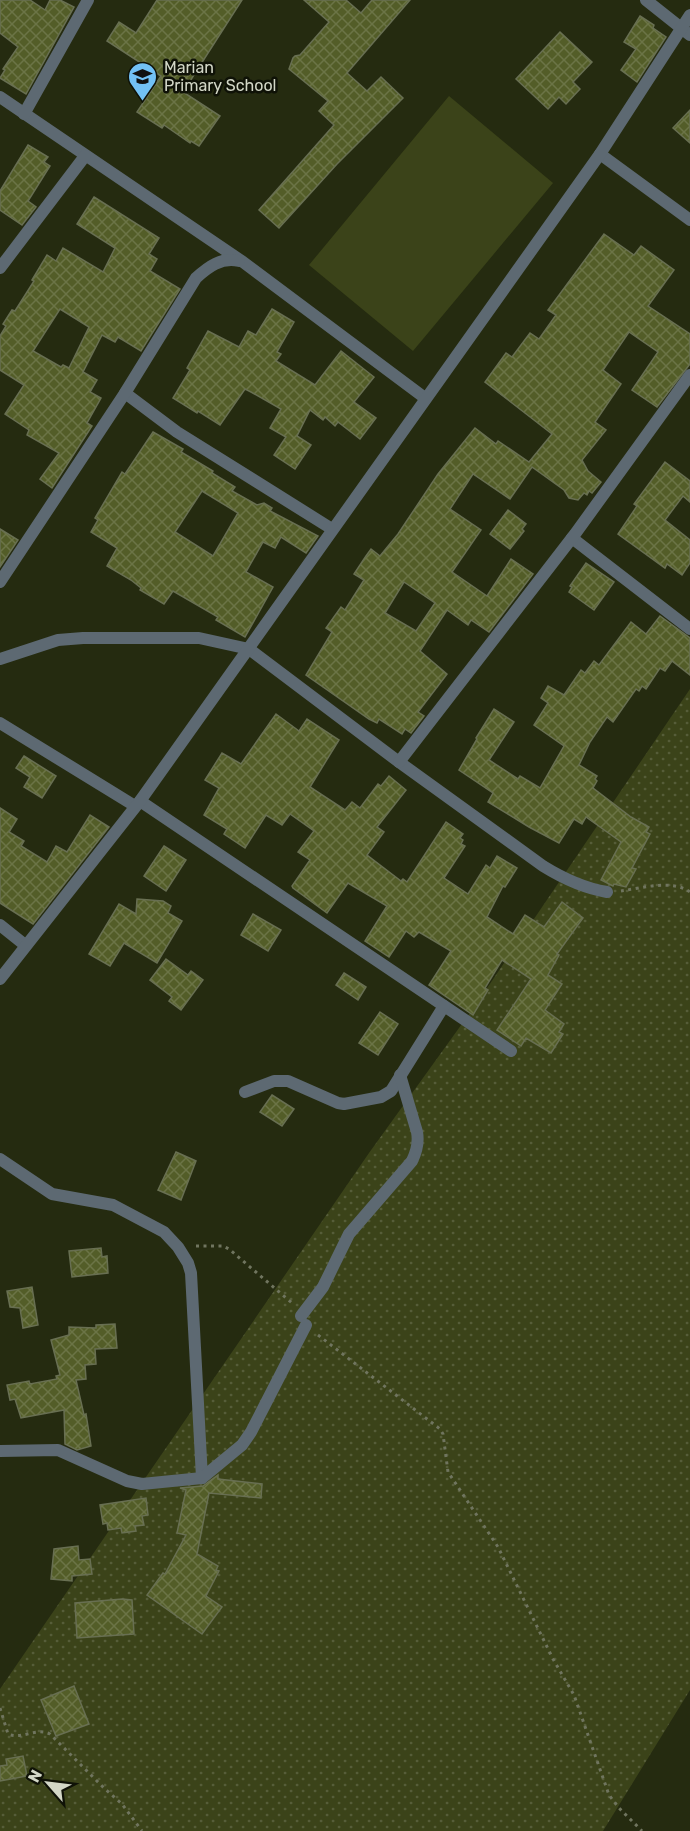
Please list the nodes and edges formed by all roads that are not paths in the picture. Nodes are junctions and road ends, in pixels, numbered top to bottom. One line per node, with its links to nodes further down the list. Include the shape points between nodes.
1 (88, 0): 6 (street)
2 (645, 0): 4 (street)
3 (690, 15): 4 (street)
4 (685, 31): 7 (street)
5 (0, 97): 6 (street)
6 (24, 114): 8 (street)
7 (600, 154): 9 (street); 14 (street)
8 (85, 156): 10 (street); 11 (street)
9 (690, 220)
10 (243, 262): 13 (street, via 224,260 196,278); 14 (street)
11 (0, 268)
12 (688, 382): 16 (street)
13 (125, 393): 15 (street, via 177,432); 17 (street)
14 (425, 398): 15 (street)
15 (332, 529): 19 (street)
16 (572, 538): 18 (street); 22 (street)
17 (0, 582)
18 (690, 629)
19 (249, 649): 20 (street, via 199,638 83,638 58,640); 22 (street); 23 (street)
20 (0, 659)
21 (0, 723): 23 (street)
22 (399, 762): 24 (street, via 543,866 567,880)
23 (138, 804): 26 (street); 28 (street)
24 (607, 892)
25 (0, 925): 26 (street)
26 (25, 945): 27 (street)
27 (0, 979)
28 (444, 1006): 29 (street); 30 (street)
29 (511, 1051)
30 (400, 1075): 31 (street, via 386,1095 344,1104 285,1080); 34 (street, via 417,1132 416,1153 349,1234 251,1432 242,1445)
31 (245, 1092)
32 (0, 1159): 34 (street, via 52,1194 113,1205 164,1232 178,1246 191,1274)
33 (0, 1452): 34 (street, via 58,1450 134,1483)
34 (202, 1478)

